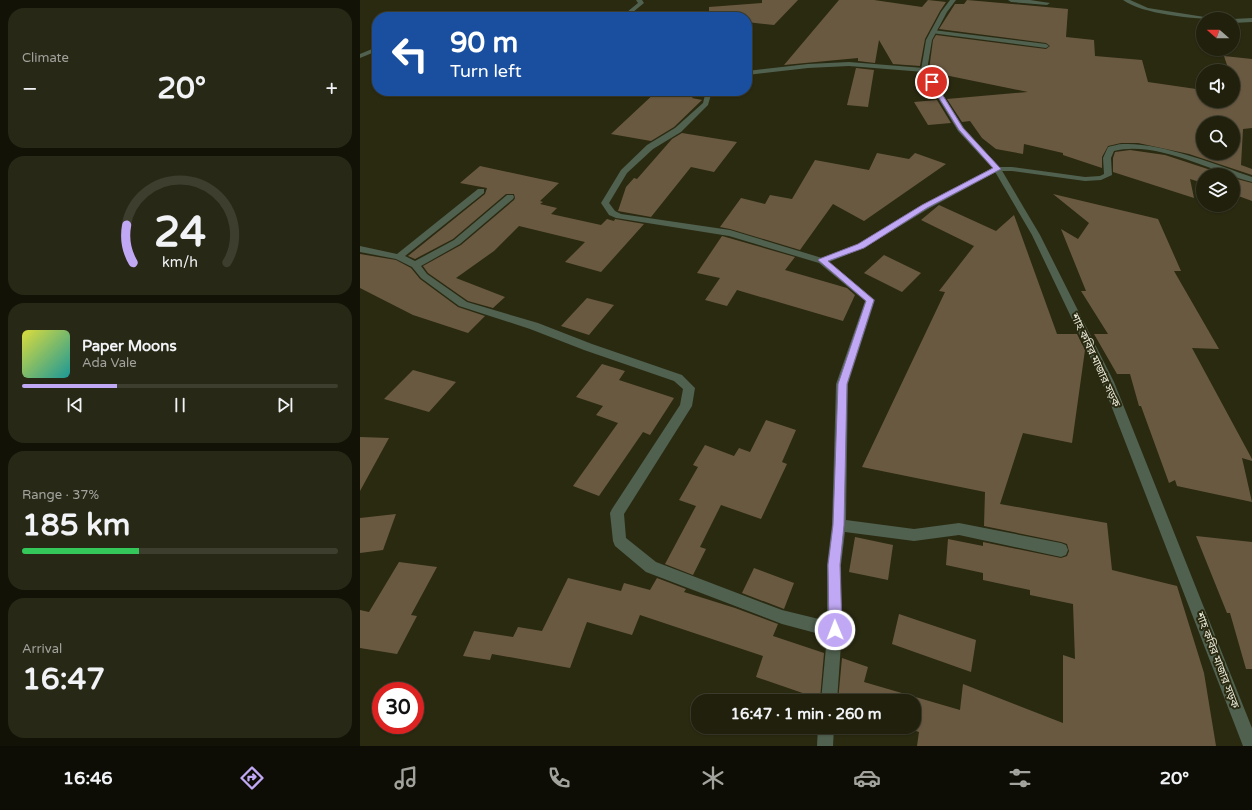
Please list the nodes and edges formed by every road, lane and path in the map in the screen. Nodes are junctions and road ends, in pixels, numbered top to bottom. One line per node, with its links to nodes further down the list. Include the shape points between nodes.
1 (639, 0): 6 (street, via 641,3)
2 (953, 0): 10 (street)
3 (1011, 0): 5 (street)
4 (1126, 0): 7 (street, via 1147,9)
5 (1047, 3)
6 (630, 12)
7 (1196, 17)
8 (1252, 20): 9 (street)
9 (1240, 21)
10 (933, 32): 11 (street); 14 (street, via 929,40)
11 (1046, 46)
12 (372, 51): 13 (street)
13 (360, 56)
14 (924, 70): 15 (street, via 849,64); 17 (street, শাহ কবির মাজার সড়ক, via 961,129)
15 (752, 72)
16 (708, 96): 23 (street, via 706,104 678,130 650,147 624,172 605,203 612,213 619,216 730,233)
17 (997, 169): 18 (street, via 1085,179 1101,178 1108,175 1107,158 1110,149 1117,146 1156,149); 23 (street, via 925,207 861,246); 31 (street, শাহ কবির মাজার সড়ক, via 1036,235 1108,382)
18 (1252, 180)
19 (481, 190): 22 (street)
20 (510, 198): 24 (street, via 457,242)
21 (360, 249): 22 (street)
22 (399, 258): 24 (street)
23 (822, 260): 25 (street, via 870,300 842,384)
24 (415, 265): 27 (street, via 424,276 463,304 534,326 678,378 689,388 686,406 617,513 620,541 651,567 782,617)
25 (839, 525): 26 (street, via 914,535 959,529); 27 (street, via 834,565)
26 (1061, 550)
27 (835, 630): 28 (street)
28 (830, 694)
29 (826, 734): 30 (street)
30 (825, 746)
31 (1251, 746)

